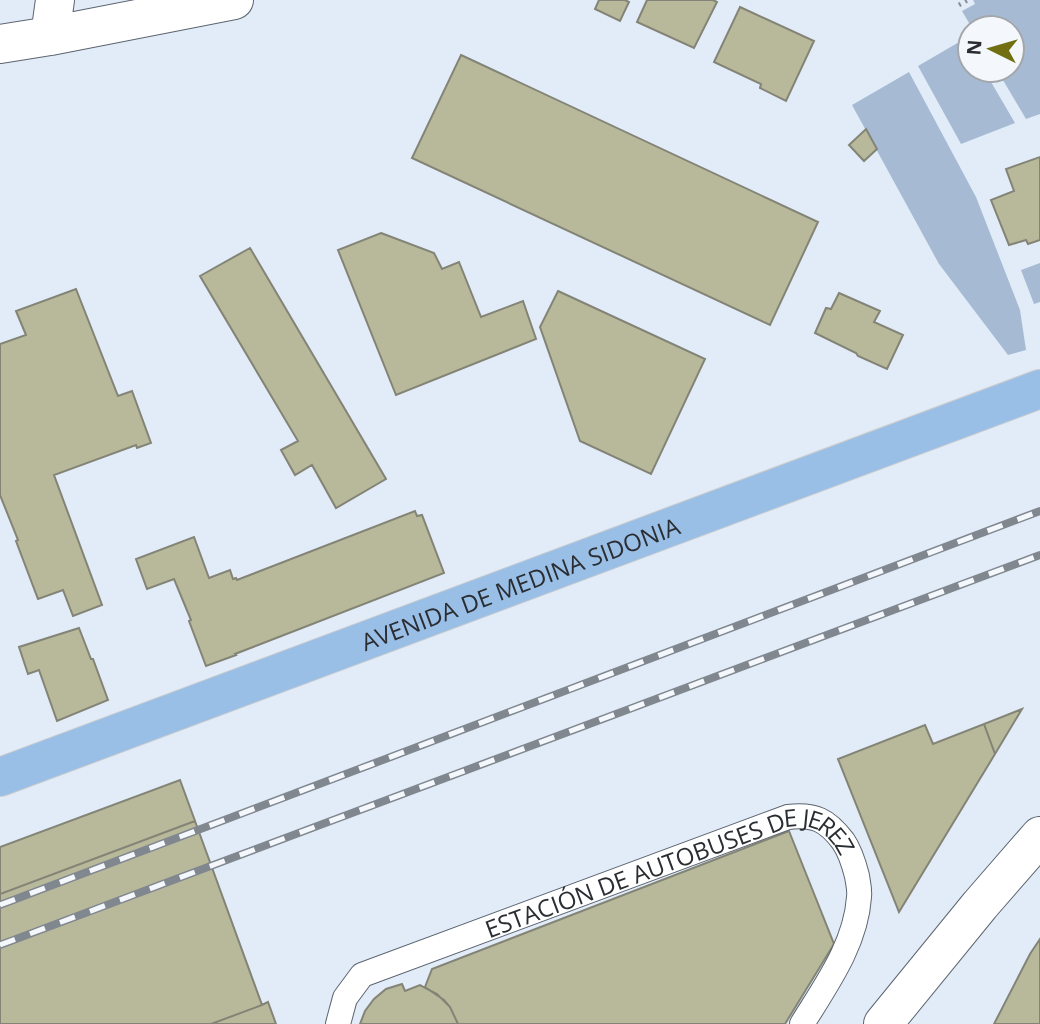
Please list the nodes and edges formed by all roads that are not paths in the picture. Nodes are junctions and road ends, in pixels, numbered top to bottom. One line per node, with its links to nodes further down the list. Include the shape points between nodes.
1 (214, 2): 2 (street)
2 (52, 18): 3 (street)
3 (0, 44)
4 (1040, 389): 5 (main road, AVENIDA DE MEDINA SIDONIA)
5 (0, 777)
6 (1040, 836): 9 (street)
7 (338, 1024): 8 (lane, ESTACIÓN DE AUTOBUSES DE JEREZ, via 345,998 362,975 788,817 802,816 816,817 833,828 848,847 860,895 844,954)
8 (802, 1024)
9 (883, 1024)

